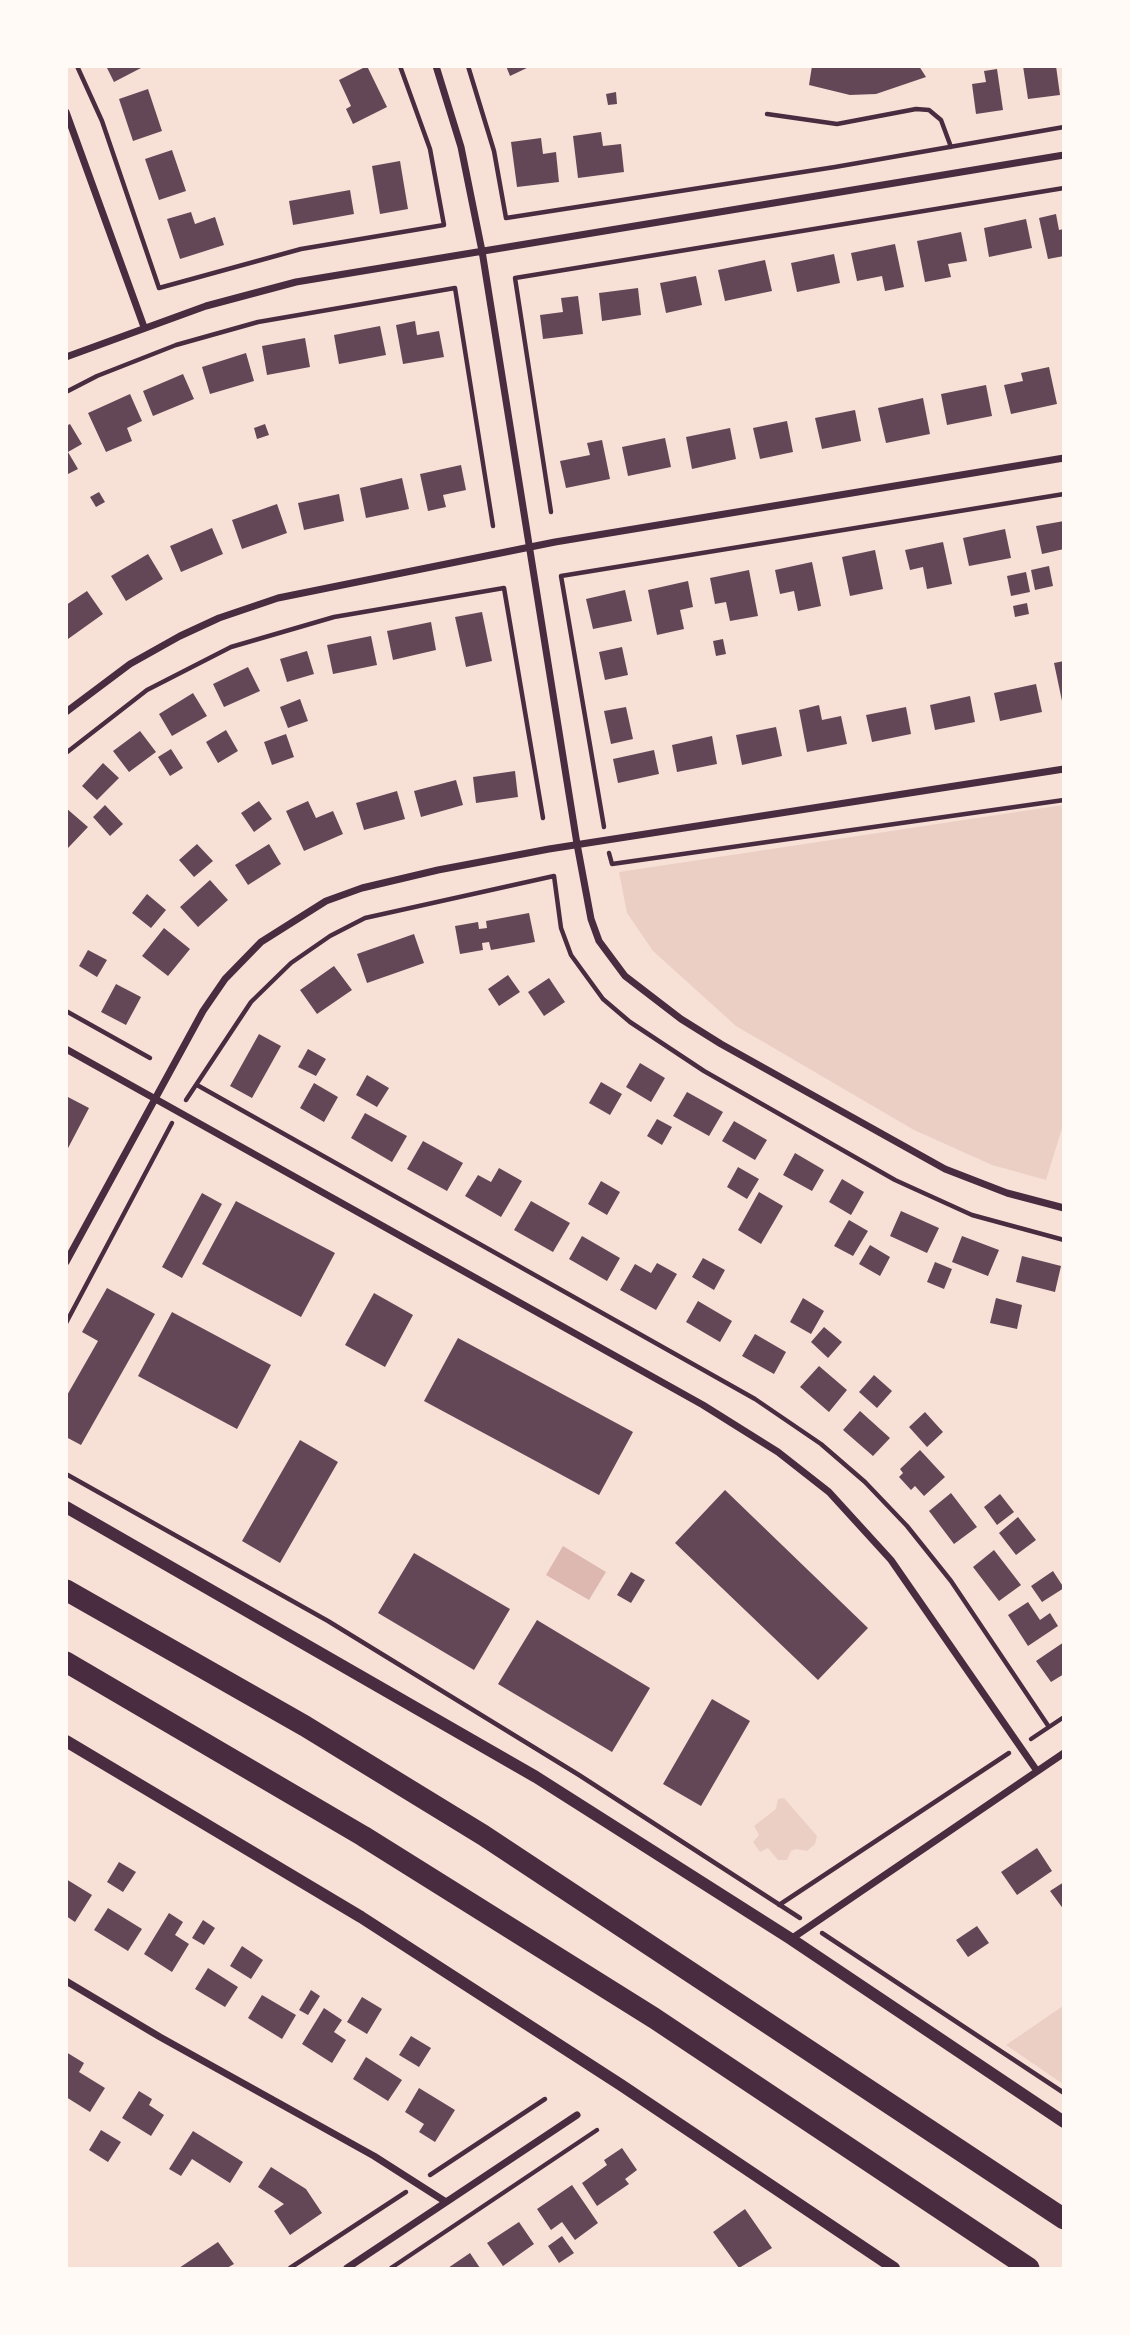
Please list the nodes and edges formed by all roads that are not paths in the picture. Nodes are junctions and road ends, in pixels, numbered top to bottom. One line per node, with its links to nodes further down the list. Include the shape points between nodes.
1 (436, 66): 4 (street, via 461,147)
2 (66, 113): 5 (street)
3 (1063, 155): 4 (street)
4 (482, 251): 5 (street, via 296,282); 8 (street)
5 (144, 327): 6 (street)
6 (66, 357)
7 (1063, 458): 8 (street)
8 (528, 548): 9 (street, via 327,586 219,618 130,664); 11 (street)
9 (66, 712)
10 (1063, 769): 11 (street)
11 (577, 844): 13 (street, via 362,888 293,919 261,942 225,979); 14 (street, via 599,941 625,976 649,996 721,1044 911,1152 983,1185)
12 (66, 1049): 13 (street)
13 (156, 1097): 15 (street); 21 (street, via 703,1405 808,1475 851,1514 891,1560)
14 (1063, 1208)
15 (66, 1262)
16 (66, 1507): 22 (street, via 494,1751)
17 (66, 1590): 27 (highway, via 472,1829)
18 (66, 1661): 30 (highway, via 363,1836 643,2011)
19 (66, 1741): 29 (street, via 361,1917)
20 (1063, 1753): 21 (street)
21 (1037, 1771): 22 (street)
22 (791, 1939): 25 (street)
23 (66, 1981): 26 (street, via 374,2156)
24 (577, 2115): 26 (street)
25 (1063, 2122)
26 (446, 2202): 28 (street)
27 (1063, 2219)
28 (347, 2269)
29 (894, 2269)
30 (1029, 2269)

